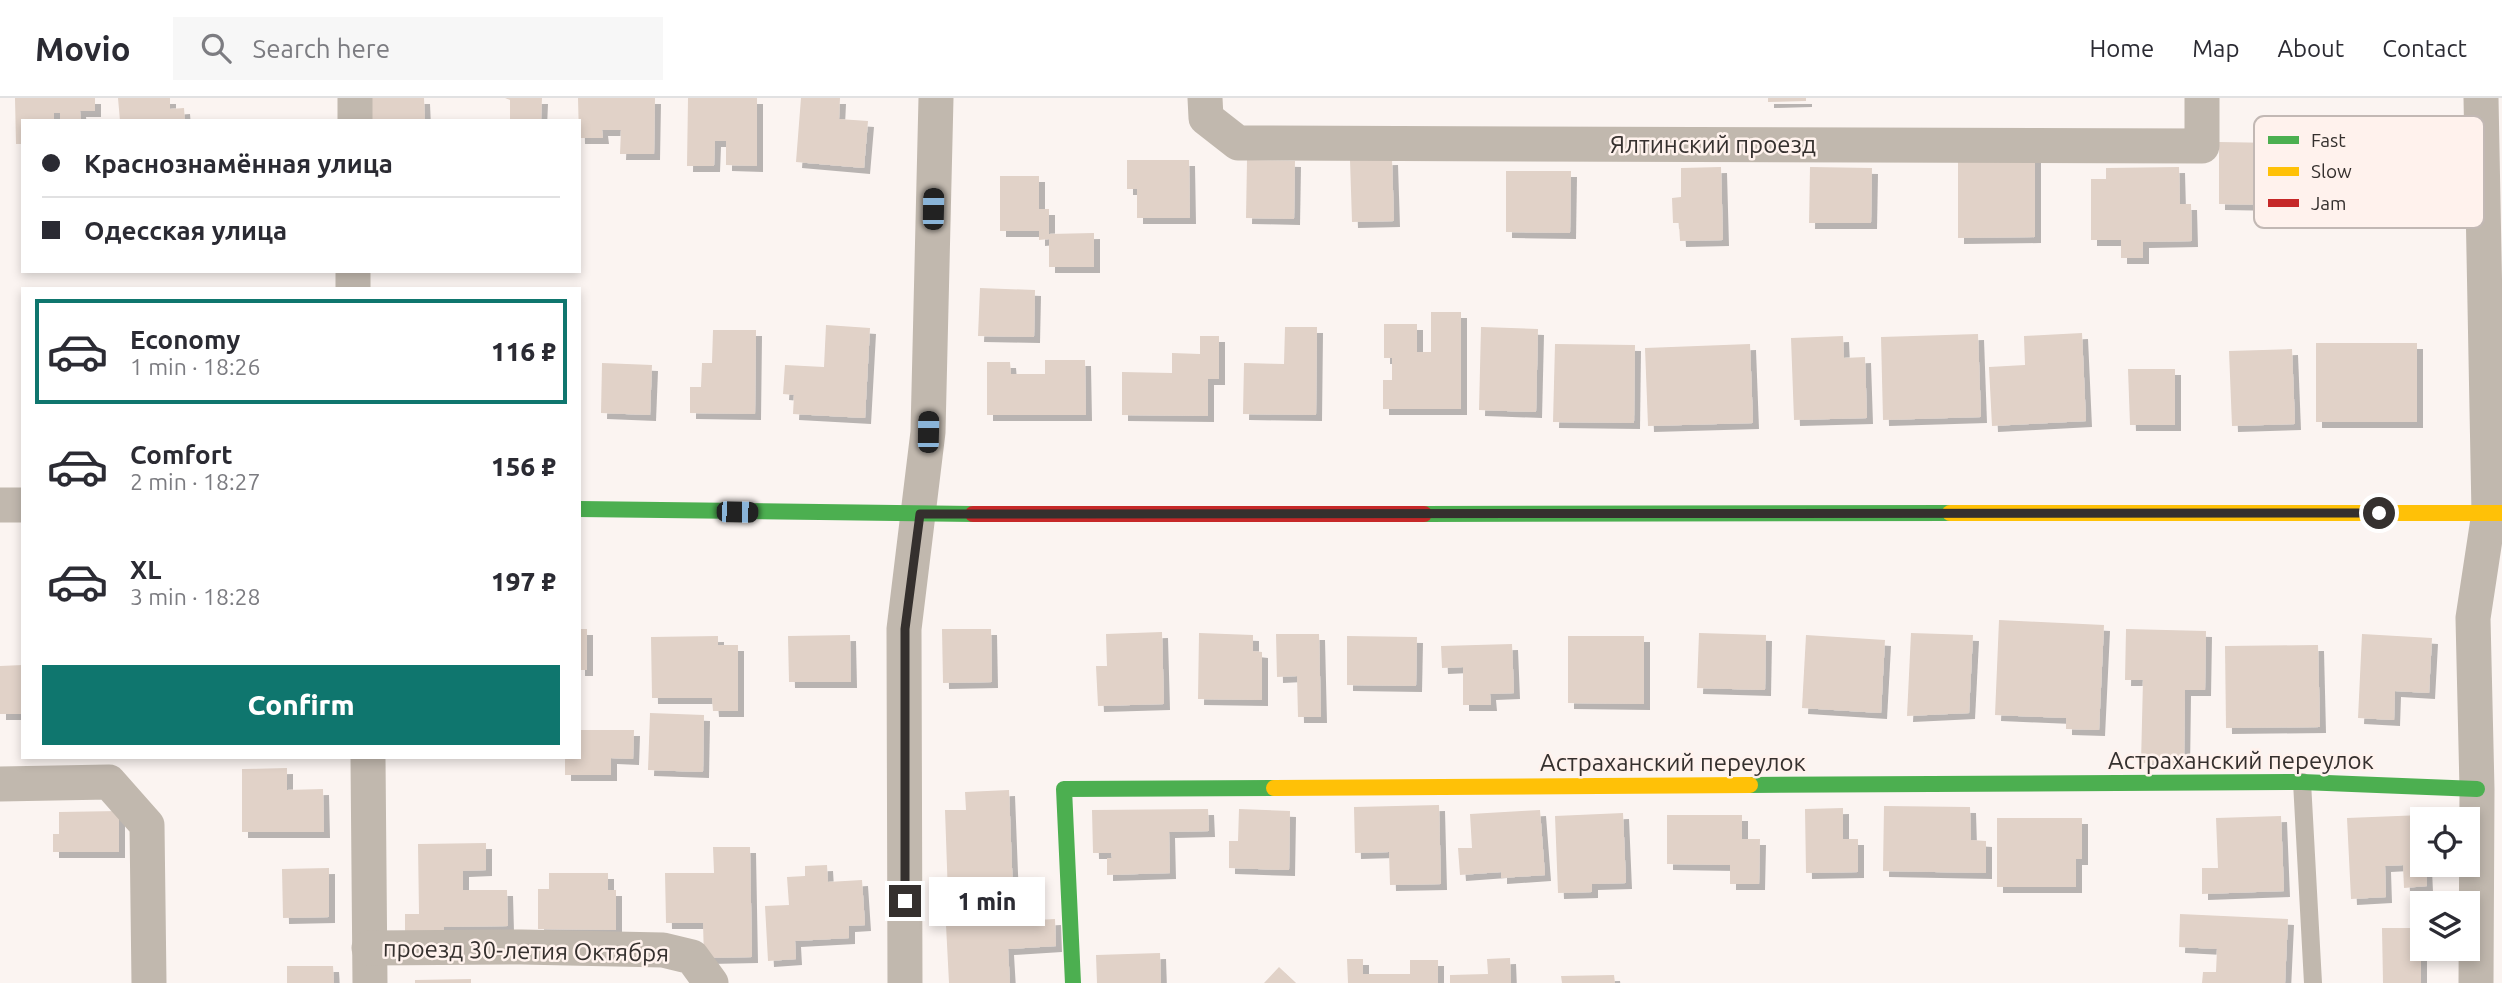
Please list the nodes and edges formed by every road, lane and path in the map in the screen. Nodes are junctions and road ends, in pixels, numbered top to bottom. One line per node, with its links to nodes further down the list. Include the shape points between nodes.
1 (355, 98): 7 (street)
2 (936, 98): 13 (street, via 928,432)
3 (1205, 98): 4 (street, Ялтинский проезд, via 1206,118 1238,143 2202,146)
4 (2202, 98)
5 (2481, 98): 6 (street)
6 (2482, 116)
7 (355, 119)
8 (2484, 187): 12 (street)
9 (0, 505): 10 (street)
10 (21, 505)
11 (581, 509): 13 (street)
12 (2495, 513): 13 (street); 17 (street, via 2473,618)
13 (920, 514): 22 (street, via 905,629)
14 (368, 759): 18 (street)
15 (2302, 782): 17 (street, Астраханский переулок); 23 (street, Астраханский переулок, via 1064,789); 24 (lane)
16 (0, 784): 19 (street, via 109,782 147,825)
17 (2477, 789): 25 (street)
18 (369, 948): 20 (street); 21 (street, проезд 30-летия Октября, via 663,950 692,957)
19 (149, 983)
20 (370, 983)
21 (711, 983)
22 (905, 983)
23 (1073, 983)
24 (2313, 983)
25 (2476, 983)

